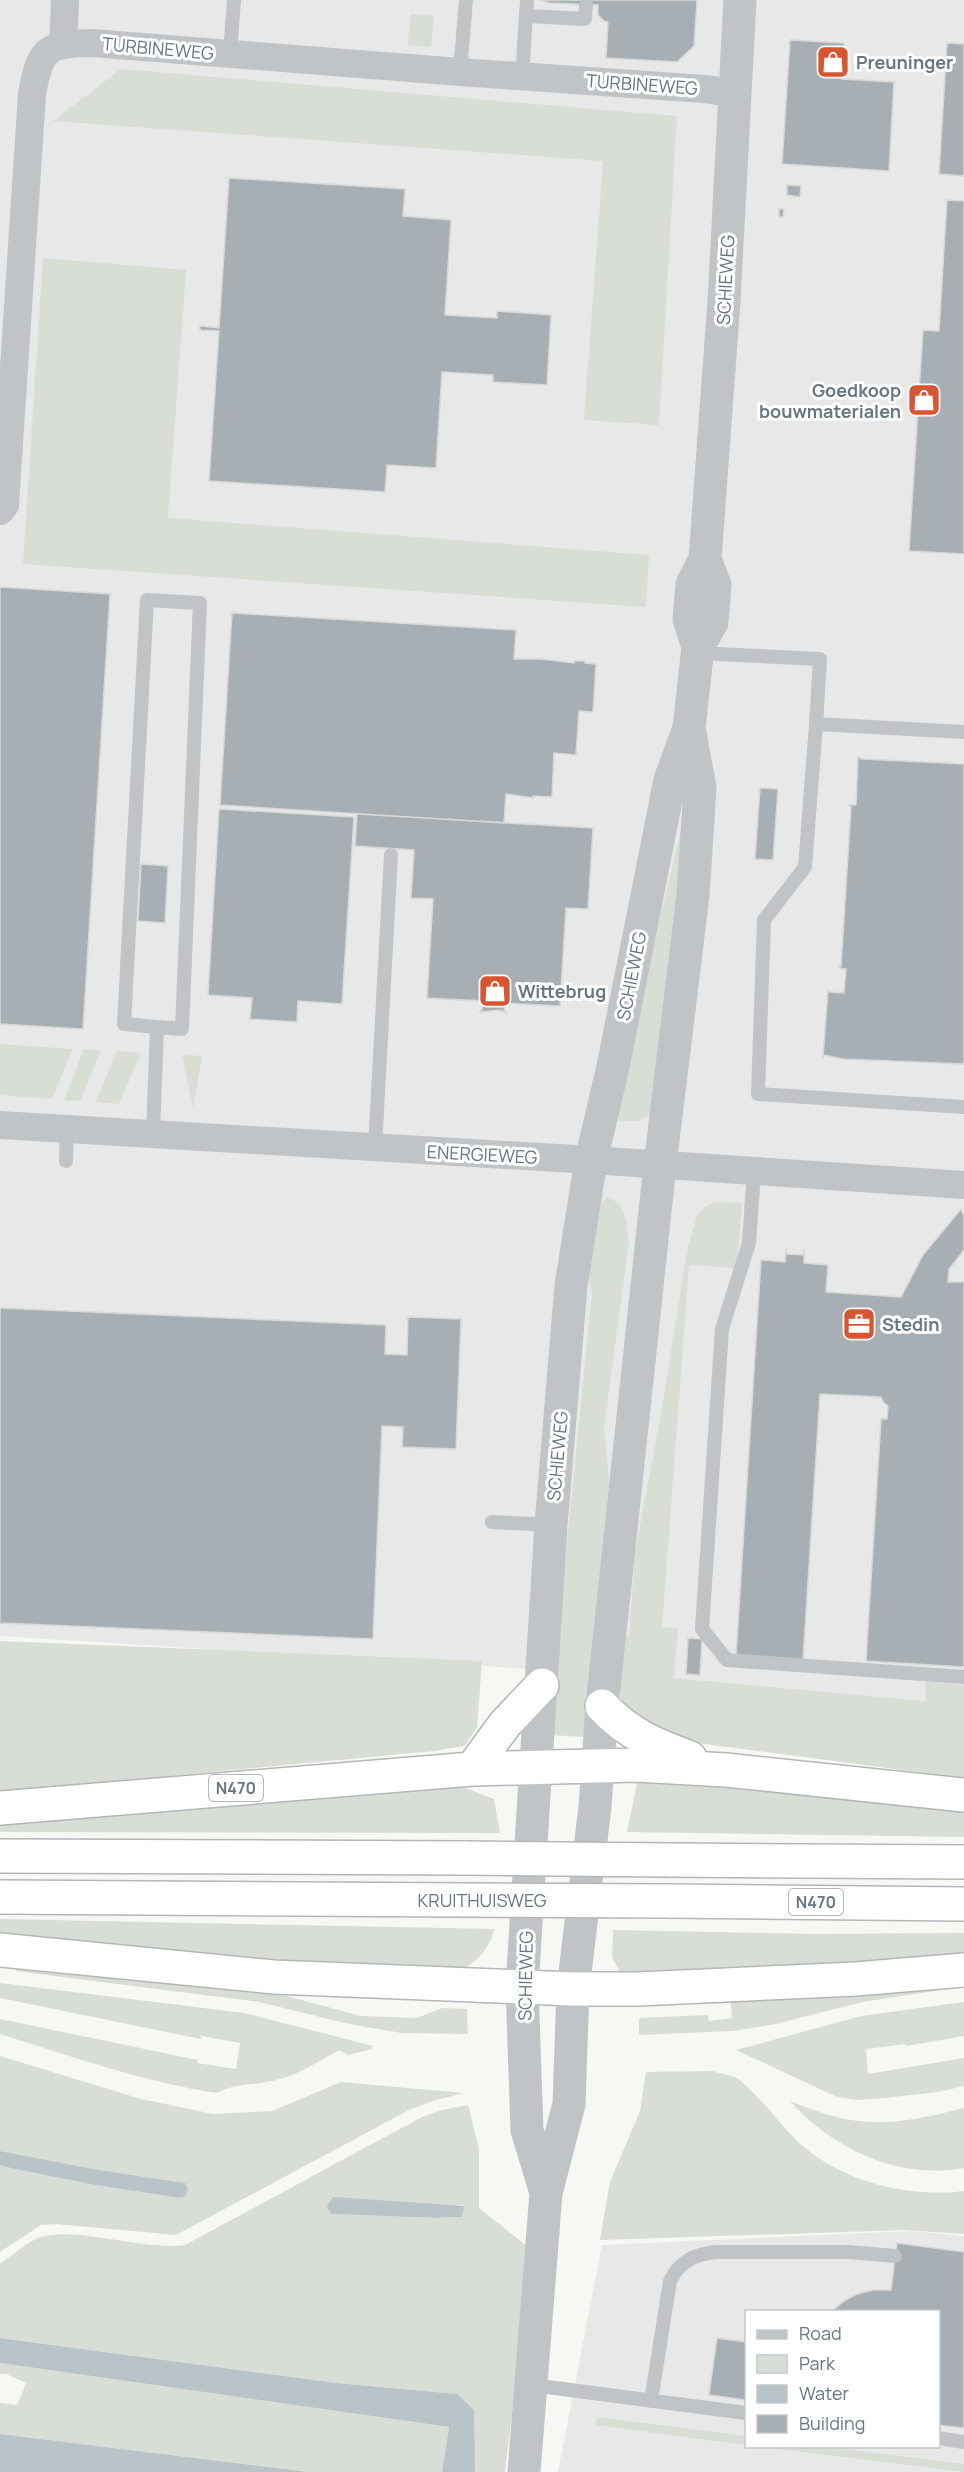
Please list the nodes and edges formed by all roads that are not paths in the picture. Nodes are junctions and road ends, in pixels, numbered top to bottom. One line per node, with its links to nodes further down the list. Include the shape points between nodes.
1 (65, 0): 12 (street)
2 (234, 0): 13 (lane)
3 (466, 0): 14 (lane)
4 (527, 0): 9 (lane)
5 (740, 0): 16 (street, SCHIEWEG)
6 (550, 3): 10 (lane)
7 (568, 4): 11 (lane)
8 (586, 5): 11 (lane, via 585,20)
9 (526, 16): 10 (lane); 15 (lane)
10 (549, 18): 11 (lane)
11 (567, 18)
12 (63, 44): 13 (street, TURBINEWEG); 17 (street, via 50,48 40,61 32,94)
13 (230, 54): 14 (street, TURBINEWEG)
14 (460, 72): 15 (street, TURBINEWEG)
15 (522, 76): 16 (street, TURBINEWEG)
16 (734, 93): 19 (street, SCHIEWEG, via 724,302 705,559 714,585 714,601 712,622)
17 (6, 371): 18 (street, via 5,505)
18 (0, 512)
19 (697, 650): 20 (lane, via 819,659); 21 (street, SCHIEWEG)
20 (816, 724): 22 (lane); 25 (lane, via 805,867 764,920 758,1094)
21 (689, 728): 30 (street, SCHIEWEG, via 670,780); 32 (street, SCHIEWEG, via 700,788 693,895)
22 (964, 732)
23 (391, 855): 29 (lane)
24 (157, 1027): 24 (lane, via 124,1024 147,600 200,603 182,1029); 28 (lane)
25 (964, 1107)
26 (0, 1125): 27 (street, ENERGIEWEG)
27 (67, 1130): 28 (street, ENERGIEWEG); 31 (lane)
28 (153, 1135): 29 (street, ENERGIEWEG)
29 (375, 1147): 30 (street, ENERGIEWEG)
30 (591, 1160): 32 (street, ENERGIEWEG); 36 (street, SCHIEWEG, via 571,1286)
31 (66, 1161)
32 (660, 1165): 33 (street, ENERGIEWEG); 39 (street, SCHIEWEG)
33 (754, 1171): 34 (street, ENERGIEWEG); 37 (lane, via 749,1243 722,1329 702,1629 727,1660)
34 (964, 1185)
35 (492, 1522): 36 (lane)
36 (551, 1525): 38 (street, SCHIEWEG)
37 (964, 1677)
38 (542, 1685): 41 (street, SCHIEWEG); 42 (highway, via 505,1724)
39 (602, 1706): 40 (street, SCHIEWEG); 43 (highway, N470, via 646,1742)
40 (599, 1766): 41 (highway, N470); 43 (highway, N470); 53 (street, SCHIEWEG)
41 (535, 1767): 42 (highway, N470); 52 (street, SCHIEWEG)
42 (472, 1769): 45 (highway, N470)
43 (726, 1770): 44 (highway, N470)
44 (964, 1795)
45 (0, 1808)
46 (0, 1856): 47 (highway, bridge)
47 (964, 1862)
48 (0, 1897): 49 (highway, KRUITHUISWEG / N470, bridge)
49 (964, 1904)
50 (0, 1950): 52 (highway, via 274,1977)
51 (964, 1970): 53 (highway, via 856,1979)
52 (522, 1987): 53 (highway); 54 (street, SCHIEWEG, via 527,2130)
53 (573, 1989): 54 (street, SCHIEWEG, via 569,2104)
54 (546, 2193): 56 (street, SCHIEWEG)
55 (895, 2256): 57 (lane, via 716,2252 691,2258 681,2264 670,2281)
56 (531, 2385): 57 (lane); 61 (street, SCHIEWEG)
57 (651, 2401): 58 (lane)
58 (745, 2413)
59 (940, 2438): 60 (lane)
60 (964, 2442)
61 (524, 2472)

